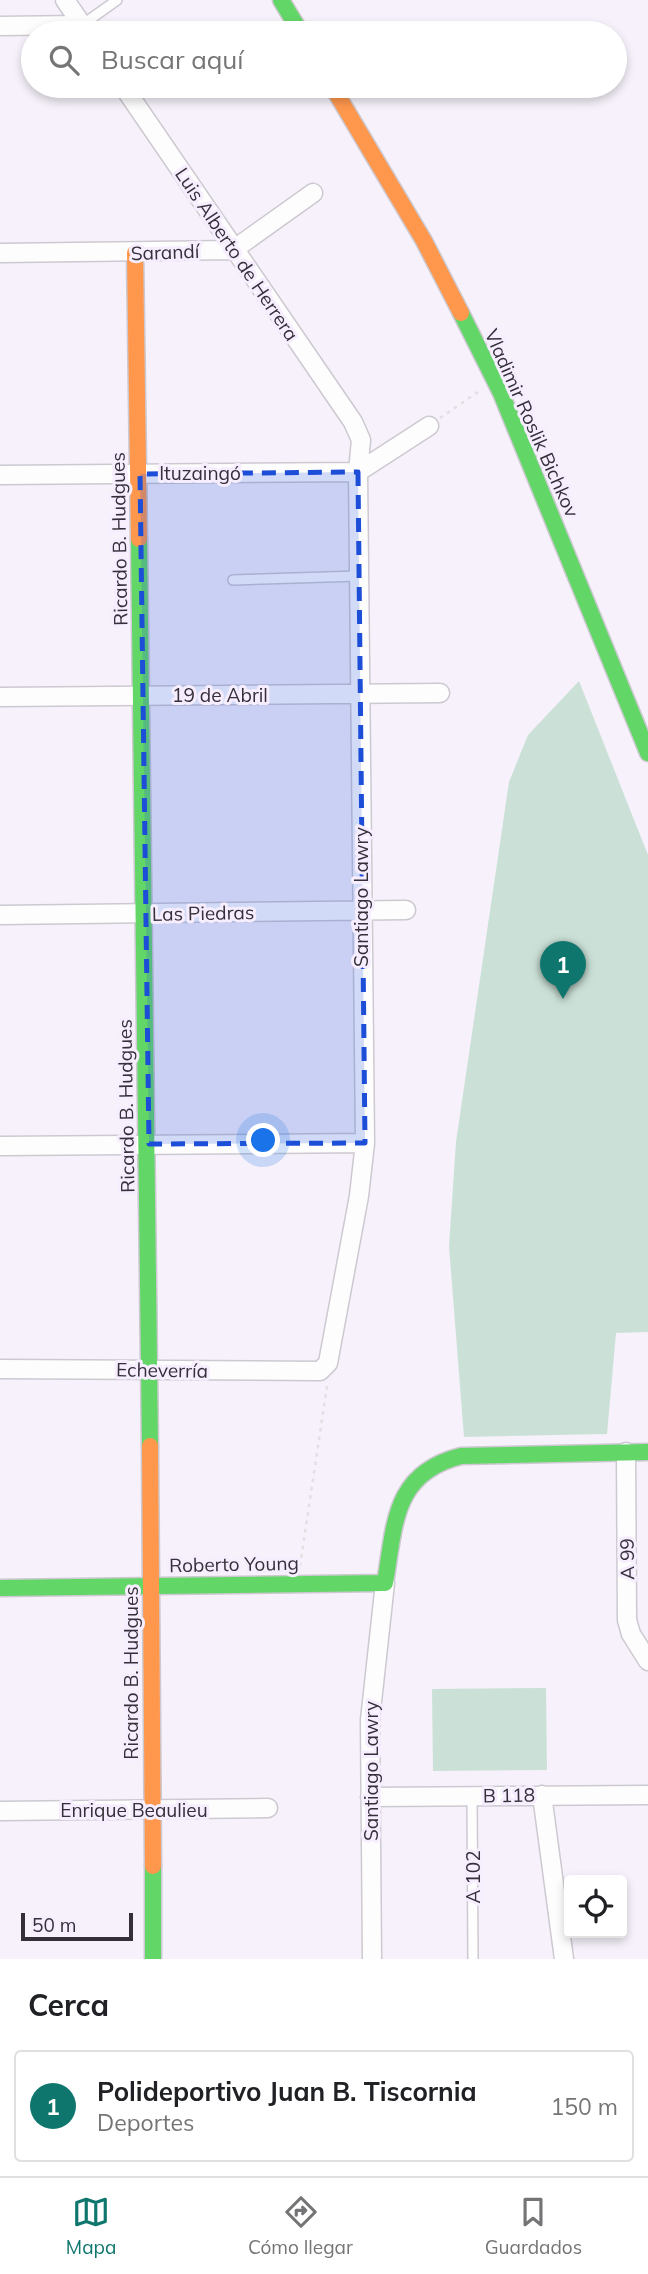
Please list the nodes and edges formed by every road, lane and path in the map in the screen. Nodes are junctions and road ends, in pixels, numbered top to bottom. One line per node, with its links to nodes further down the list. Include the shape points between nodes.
1 (65, 0): 4 (street)
2 (117, 0): 5 (lane)
3 (281, 0): 6 (street)
4 (79, 21)
5 (94, 21)
6 (294, 21)
7 (0, 26): 8 (street)
8 (21, 27)
9 (131, 98): 12 (street, Luis Alberto de Herrera)
10 (339, 98): 15 (street, Vladimir Roslik Bichkov, via 424,241)
11 (313, 192): 12 (street)
12 (233, 250): 14 (street, Sarandí); 16 (street, Luis Alberto de Herrera)
13 (0, 253): 14 (street, Sarandí)
14 (135, 253): 19 (street, Ricardo B. Hudgues)
15 (496, 384): 17 (path); 27 (street, Vladimir Roslik Bichkov)
16 (353, 422): 18 (street, Santiago Lawry, via 360,440)
17 (429, 426): 18 (street)
18 (358, 472): 19 (street, Ituzaingó); 21 (street, Santiago Lawry)
19 (140, 474): 20 (street, Ituzaingó); 25 (street, Ricardo B. Hudgues)
20 (0, 475)
21 (359, 576): 22 (lane); 23 (street, Santiago Lawry)
22 (233, 580)
23 (360, 693): 24 (street, 19 de Abril); 25 (street, 19 de Abril); 29 (street, Santiago Lawry)
24 (440, 693)
25 (143, 695): 26 (street, 19 de Abril); 30 (street, Ricardo B. Hudgues)
26 (0, 697)
27 (648, 753)
28 (407, 910): 29 (street, Las Piedras)
29 (360, 911): 30 (street, Las Piedras); 32 (street, Santiago Lawry)
30 (144, 913): 31 (street, Las Piedras); 33 (street, Ricardo B. Hudgues)
31 (0, 915)
32 (365, 1143): 33 (street); 37 (street, Santiago Lawry, via 328,1363)
33 (149, 1144): 34 (street); 36 (street, Ricardo B. Hudgues)
34 (0, 1146)
35 (0, 1369): 36 (street, Echeverría)
36 (148, 1369): 37 (street, Echeverría); 42 (street, Ricardo B. Hudgues)
37 (323, 1369): 41 (path, via 328,1387)
38 (626, 1452): 39 (street); 40 (street, via 461,1456 434,1463 407,1487); 44 (street, A 99, via 627,1620)
39 (648, 1452)
40 (385, 1583): 41 (street, Roberto Young); 48 (street, Santiago Lawry, via 371,1692)
41 (297, 1584): 42 (street, Roberto Young)
42 (151, 1587): 43 (street, Roberto Young); 51 (street, Ricardo B. Hudgues)
43 (0, 1588)
44 (648, 1661)
45 (542, 1795): 46 (street, B 118); 47 (street, B 118); 55 (street)
46 (648, 1795)
47 (472, 1796): 48 (street, B 118); 54 (lane, A 102)
48 (370, 1797): 53 (street, Santiago Lawry)
49 (268, 1808): 51 (street, Enrique Beaulieu)
50 (0, 1811): 51 (street, Enrique Beaulieu)
51 (153, 1811): 52 (street, Ricardo B. Hudgues)
52 (153, 1959)
53 (372, 1959)
54 (473, 1959)
55 (564, 1959)

